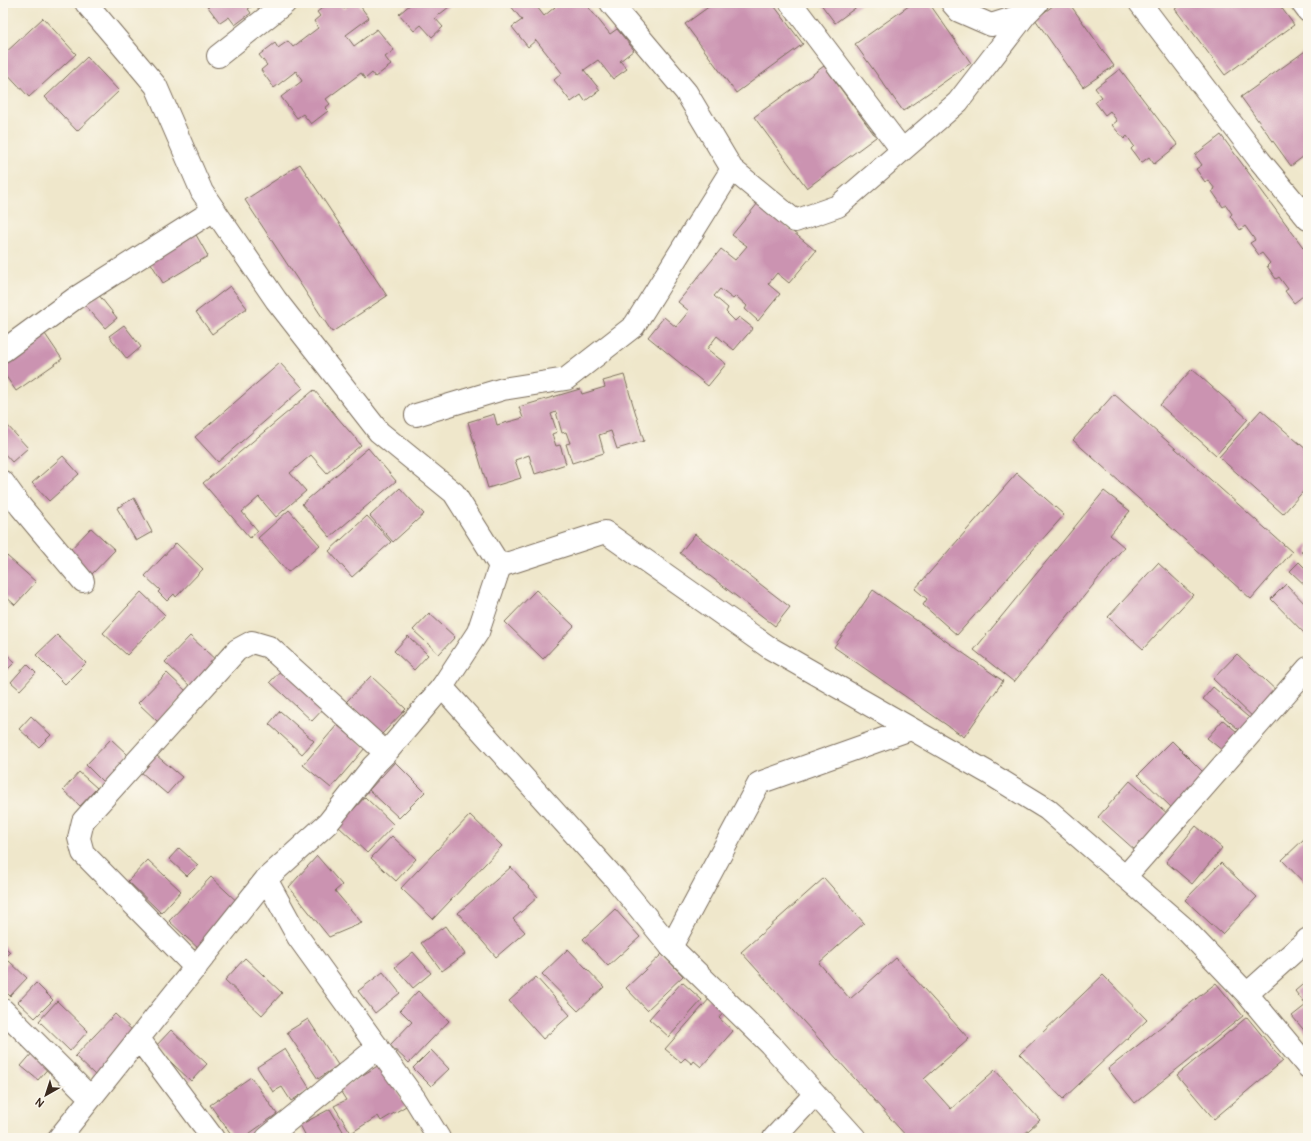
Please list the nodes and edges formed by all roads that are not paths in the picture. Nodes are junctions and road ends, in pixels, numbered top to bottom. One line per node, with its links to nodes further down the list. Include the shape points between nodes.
1 (86, 3): 13 (street, via 156,86 202,192)
2 (285, 3): 10 (street)
3 (611, 3): 12 (street, via 686,92)
4 (791, 3): 11 (street)
5 (952, 3): 8 (street, via 959,11 991,25)
6 (1140, 3): 14 (street, via 1260,161)
7 (1302, 3): 9 (street)
8 (1031, 9): 11 (street, via 958,102)
9 (1308, 11)
10 (218, 56)
11 (902, 150): 12 (street, via 838,206 796,221)
12 (732, 169): 16 (street, via 634,326 566,379 503,389)
13 (214, 210): 15 (street, via 74,299); 18 (street, via 276,300 379,432 454,493)
14 (1308, 219)
15 (3, 351)
16 (416, 415)
17 (3, 482): 19 (street)
18 (500, 566): 21 (street, via 478,632); 22 (street, via 605,532 770,648)
19 (84, 581)
20 (1308, 668): 24 (street)
21 (442, 687): 23 (street); 27 (street, via 616,880)
22 (911, 729): 24 (street, via 1047,809); 27 (street, via 759,783)
23 (386, 753): 25 (street, via 328,824); 28 (street, via 269,647 252,642 237,650 83,821 79,838 83,853)
24 (1124, 877): 29 (street, via 1184,928)
25 (266, 879): 28 (street); 32 (street, via 298,937)
26 (1308, 939): 29 (street)
27 (670, 947): 34 (street, via 770,1044)
28 (196, 968): 31 (street)
29 (1247, 994): 33 (street)
30 (3, 1010): 35 (street)
31 (139, 1039): 35 (street); 37 (street)
32 (378, 1047): 38 (street); 39 (street)
33 (1308, 1067)
34 (815, 1094): 40 (street); 41 (street)
35 (91, 1098): 36 (street)
36 (59, 1138)
37 (213, 1138)
38 (267, 1138)
39 (439, 1138)
40 (774, 1138)
41 (855, 1138)

